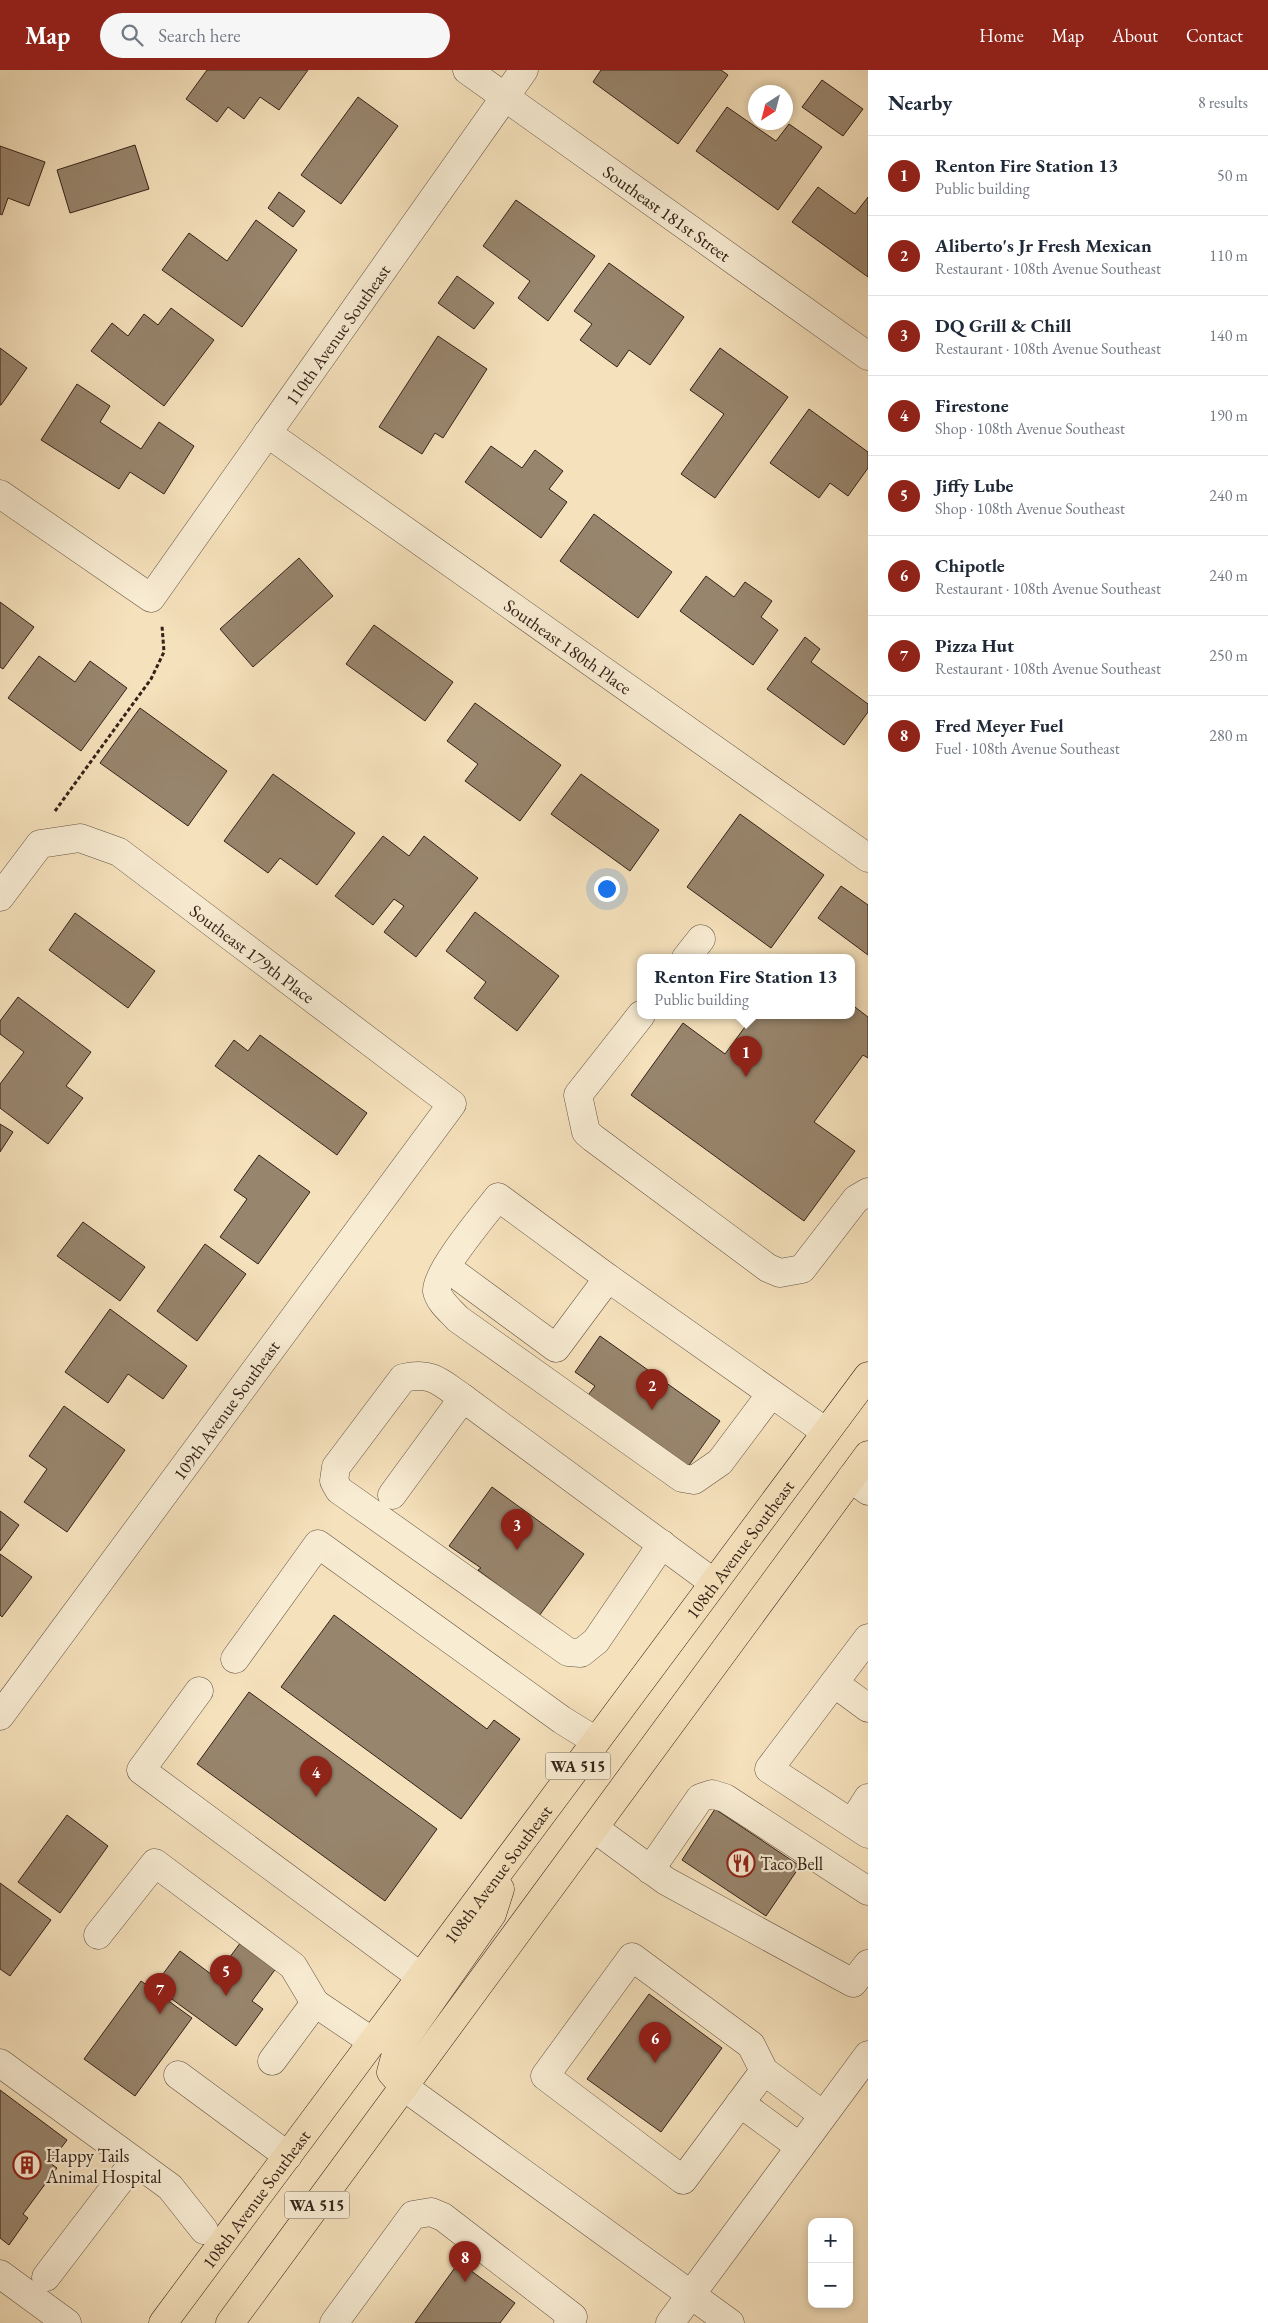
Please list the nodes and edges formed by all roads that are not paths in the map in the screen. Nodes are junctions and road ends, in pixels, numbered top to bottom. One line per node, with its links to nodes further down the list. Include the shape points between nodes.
1 (467, 70): 3 (street, Southeast 181st Street)
2 (524, 70): 3 (street, 110th Avenue Southeast)
3 (505, 96): 4 (street, Southeast 181st Street); 5 (street, 110th Avenue Southeast)
4 (868, 356)
5 (267, 433): 6 (street, 110th Avenue Southeast, via 151,598); 7 (street, Southeast 180th Place)
6 (0, 494)
7 (868, 858)
8 (0, 897): 10 (street, Southeast 179th Place, via 40,844 80,838 119,852)
9 (638, 1019): 11 (street, via 578,1095 586,1132 593,1138 768,1268 780,1273 802,1269 856,1199)
10 (452, 1104): 28 (street, 109th Avenue Southeast)
11 (868, 1192)
12 (446, 1267): 13 (street, via 556,1348); 13 (street, via 498,1197); 15 (street, via 437,1282 438,1293 458,1319 682,1478 694,1480 720,1462)
13 (608, 1278): 15 (street)
14 (868, 1376): 17 (main road, 108th Avenue Southeast / WA 515)
15 (771, 1394): 17 (street)
16 (463, 1398): 20 (street); 21 (street); 21 (street, via 432,1377 416,1375 403,1378 336,1467 334,1481 340,1490 568,1652 581,1653 596,1640)
17 (826, 1432): 22 (main road, 108th Avenue Southeast / WA 515)
18 (868, 1455): 19 (main road, WA 515)
19 (859, 1485): 31 (main road, WA 515)
20 (392, 1495)
21 (662, 1544): 22 (street)
22 (714, 1583): 29 (main road, 108th Avenue Southeast / WA 515)
23 (868, 1638): 25 (street)
24 (235, 1659): 29 (street, via 318,1544 562,1720)
25 (834, 1683): 27 (street); 32 (street, via 769,1770)
26 (199, 1691): 38 (street, via 141,1770)
27 (868, 1708)
28 (0, 1716)
29 (596, 1741): 33 (main road, 108th Avenue Southeast / WA 515)
30 (868, 1798): 32 (street)
31 (594, 1828): 34 (street); 46 (main road, WA 515)
32 (860, 1828)
33 (511, 1856): 38 (main road, 108th Avenue Southeast / WA 515); 46 (main road, via 492,1914 396,2050 391,2072)
34 (650, 1870): 35 (street, via 700,1798 712,1794 725,1798); 37 (street, via 666,1881)
35 (868, 1891)
36 (98, 1935): 39 (street, via 154,1863 293,1966)
37 (860, 1974)
38 (421, 1977): 40 (main road, 108th Avenue Southeast / WA 515)
39 (315, 2002): 40 (street); 42 (street)
40 (373, 2042): 50 (main road, 108th Avenue Southeast / WA 515)
41 (868, 2056): 48 (street)
42 (272, 2061)
43 (0, 2064): 51 (street)
44 (764, 2071): 47 (street); 47 (street, via 751,2045 632,1957 545,2076 684,2180); 48 (street)
45 (178, 2075): 50 (street)
46 (404, 2087): 55 (street); 58 (main road, WA 515)
47 (740, 2103): 49 (street)
48 (823, 2115): 49 (street)
49 (800, 2147): 55 (street)
50 (288, 2156): 57 (main road, 108th Avenue Southeast / WA 515)
51 (134, 2162): 52 (street, via 170,2188); 54 (street)
52 (204, 2230)
53 (0, 2274): 56 (street)
54 (46, 2277)
55 (690, 2294): 61 (street); 62 (street)
56 (67, 2323)
57 (163, 2323)
58 (230, 2323)
59 (334, 2323): 60 (street, via 413,2215 431,2212 443,2217 572,2317)
60 (568, 2323)
61 (670, 2323)
62 (730, 2323)

